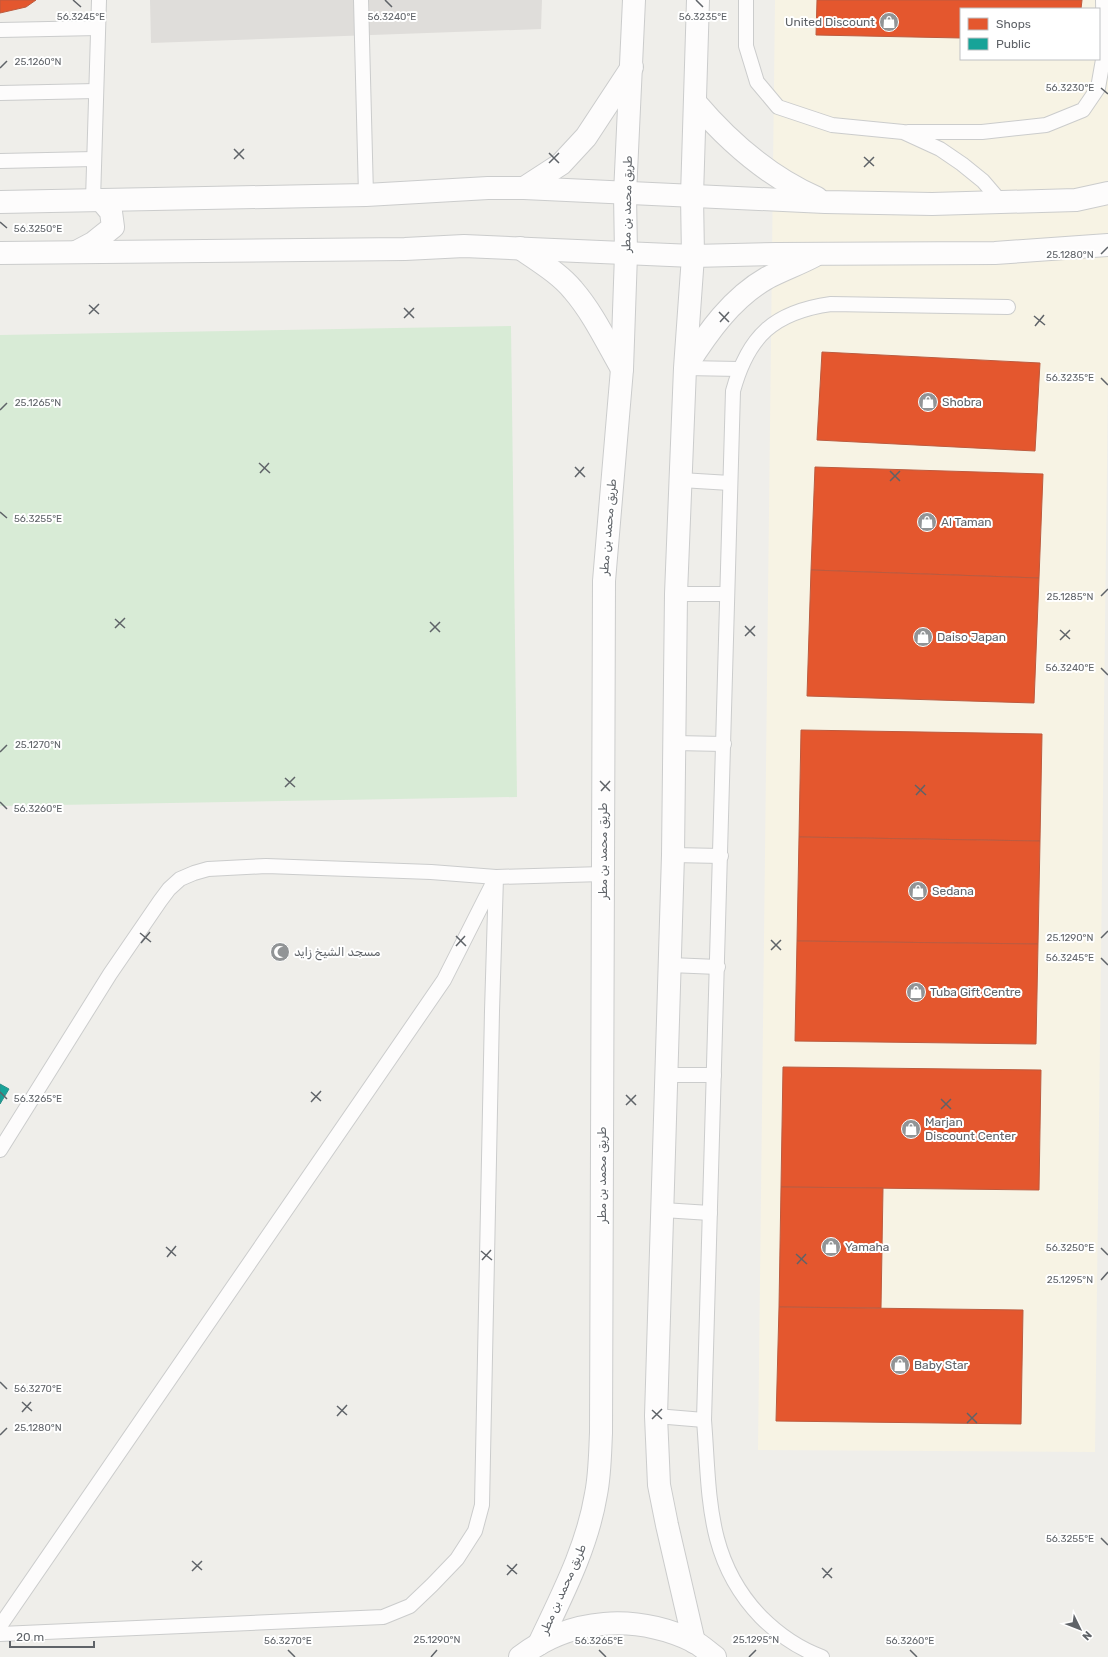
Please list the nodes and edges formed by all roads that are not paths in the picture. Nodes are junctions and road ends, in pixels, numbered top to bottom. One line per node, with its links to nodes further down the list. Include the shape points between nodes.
1 (99, 0): 7 (lane)
2 (361, 0): 19 (lane)
3 (634, 0): 9 (street, طريق محمد بن مطر)
4 (698, 0): 12 (street)
5 (746, 0): 13 (lane, via 748,53 757,82 778,107 832,125)
6 (1103, 0): 13 (lane, via 1104,54 1098,88 1083,110 1046,125 982,132)
7 (98, 28): 8 (lane); 10 (lane)
8 (0, 30)
9 (632, 66): 16 (street, via 586,137 561,164); 18 (street, طريق محمد بن مطر)
10 (96, 91): 11 (lane); 14 (lane)
11 (0, 93)
12 (695, 102): 20 (street); 23 (street, via 742,151 784,182)
13 (903, 132): 24 (lane, via 940,149 962,164 983,181)
14 (94, 159): 15 (lane); 21 (lane)
15 (0, 161)
16 (524, 188): 18 (street); 19 (street)
17 (1108, 193): 24 (street, via 1076,200)
18 (626, 194): 20 (street); 30 (street, طريق محمد بن مطر)
19 (366, 195): 21 (street)
20 (692, 196): 23 (street); 31 (street)
21 (97, 200): 22 (street); 27 (street, via 111,212 113,227 93,243)
22 (0, 202)
23 (825, 202): 24 (street)
24 (1001, 202)
25 (1108, 245): 28 (street, via 996,253)
26 (520, 248): 27 (street, via 464,246 405,249); 30 (street); 34 (street, via 551,270 573,290 589,312)
27 (75, 252): 29 (street)
28 (821, 253): 31 (street); 33 (street, via 766,278 749,291 708,333)
29 (0, 254)
30 (626, 254): 31 (street); 34 (street, طريق محمد بن مطر)
31 (693, 256): 33 (street)
32 (1008, 307): 35 (lane, via 831,304 811,307 773,324 758,338)
33 (685, 368): 35 (lane); 36 (street)
34 (622, 369): 44 (street, طريق محمد بن مطر, via 604,582)
35 (739, 369): 37 (lane, via 731,410)
36 (681, 480): 37 (lane); 38 (street)
37 (730, 483): 39 (lane)
38 (676, 594): 39 (lane); 40 (street)
39 (727, 594): 41 (lane)
40 (675, 743): 41 (lane); 42 (street)
41 (724, 744): 43 (lane)
42 (673, 855): 43 (lane); 46 (street)
43 (721, 856): 47 (lane)
44 (603, 874): 45 (lane); 58 (street, طريق محمد بن مطر, via 601,1425 597,1493 583,1549)
45 (496, 877): 50 (lane, via 266,866 208,870 180,879 160,901 114,968); 55 (lane, via 444,980); 56 (lane, via 482,1505 475,1531 457,1559 410,1606 383,1617)
46 (670, 965): 47 (lane); 48 (street)
47 (718, 967): 49 (lane)
48 (668, 1075): 49 (lane); 51 (street)
49 (714, 1075): 52 (lane)
50 (0, 1150)
51 (663, 1210): 52 (lane); 53 (street)
52 (710, 1213): 54 (lane)
53 (656, 1416): 54 (lane); 57 (street, via 659,1485)
54 (704, 1420): 61 (lane, via 713,1522 726,1567 751,1607 768,1624 790,1641)
55 (0, 1626)
56 (0, 1634)
57 (694, 1642): 58 (street, via 664,1630 639,1624 600,1624 568,1631); 60 (street)
58 (539, 1644): 59 (street)
59 (520, 1657)
60 (716, 1657)
61 (822, 1657)

